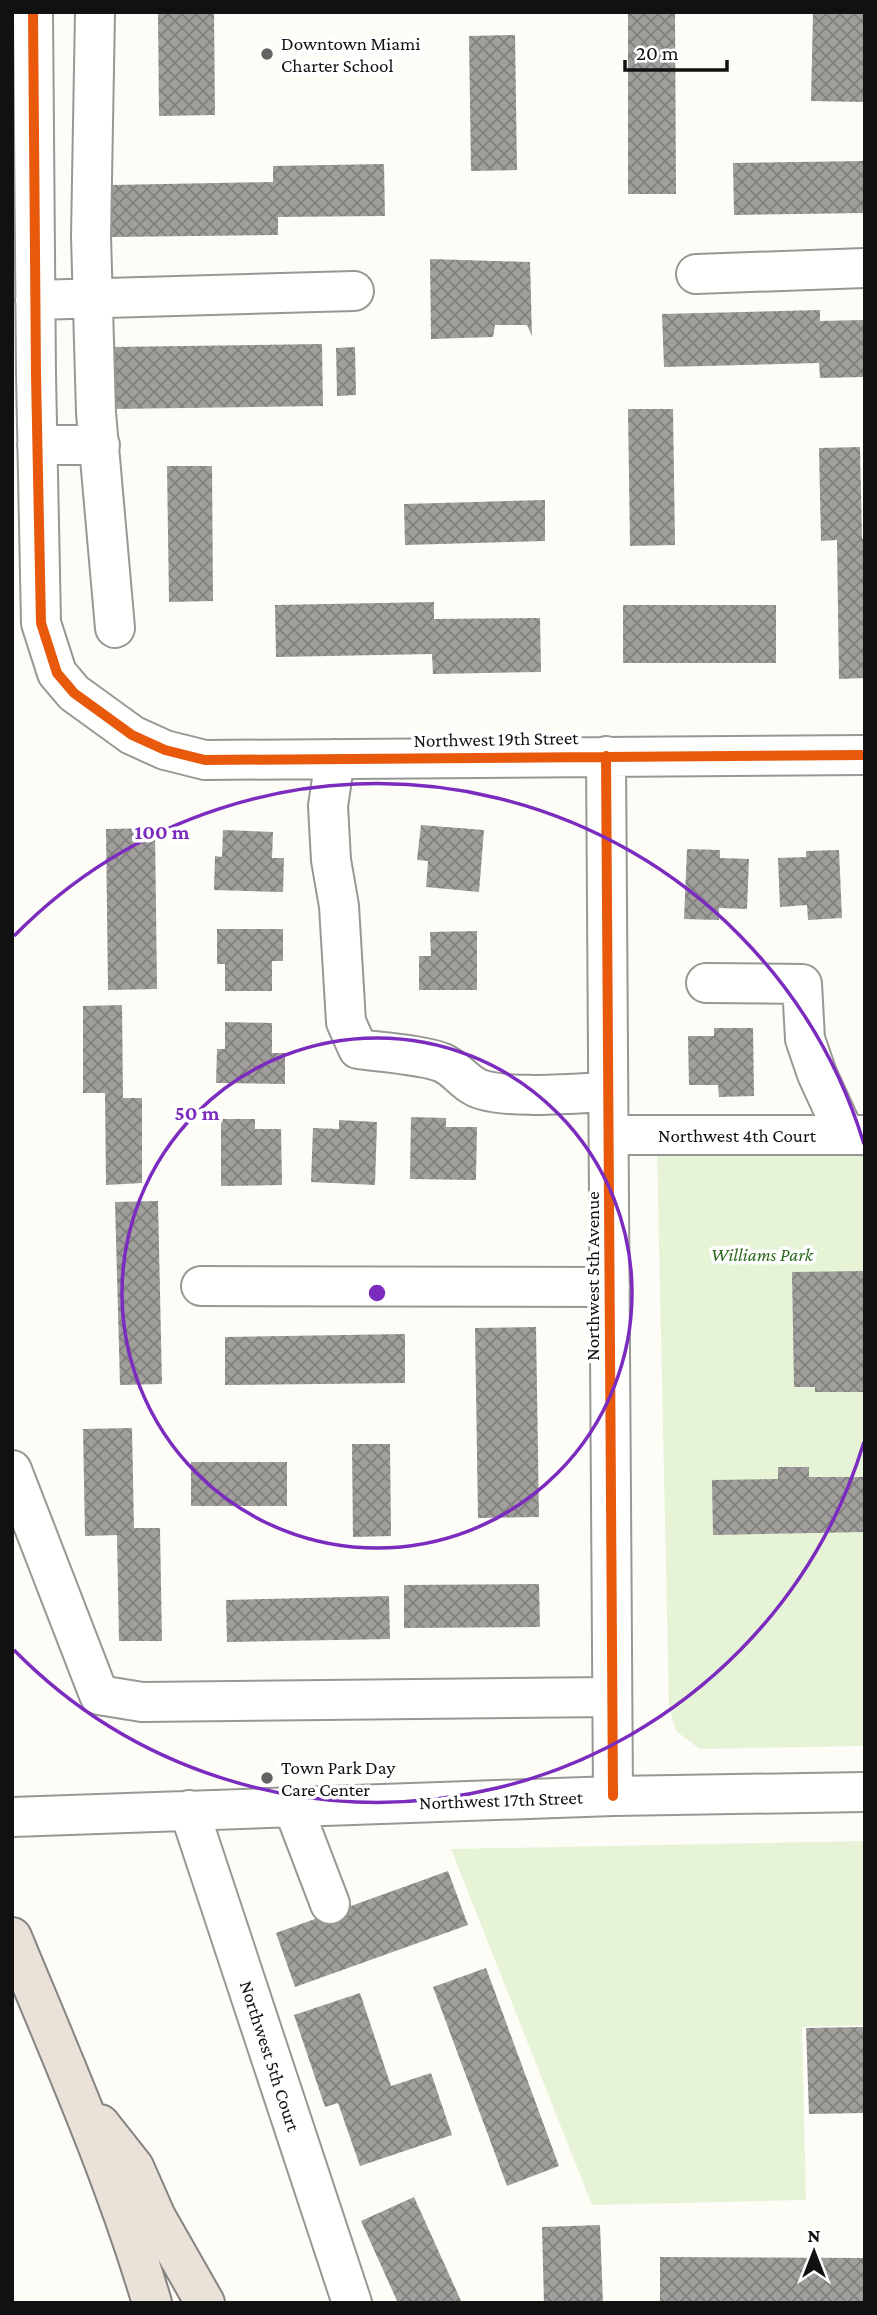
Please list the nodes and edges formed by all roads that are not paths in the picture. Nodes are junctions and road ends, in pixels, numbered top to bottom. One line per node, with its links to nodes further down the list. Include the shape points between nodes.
1 (33, 12): 7 (street, Northwest 19th Street)
2 (95, 12): 6 (street)
3 (865, 268): 4 (street)
4 (696, 274)
5 (354, 291): 6 (street)
6 (93, 299): 7 (street); 10 (street)
7 (35, 300): 8 (street, Northwest 19th Street)
8 (24, 376): 9 (street, Northwest 19th Street)
9 (37, 445): 10 (street); 11 (street, Northwest 19th Street)
10 (100, 445): 12 (street)
11 (27, 623): 15 (street, Northwest 19th Street, via 74,693 132,735 164,750 205,760)
12 (116, 628)
13 (865, 755): 14 (street, Northwest 19th Street)
14 (606, 756): 15 (street, Northwest 19th Street); 17 (street, Northwest 5th Avenue)
15 (335, 759): 17 (street, via 328,806 331,860 339,906 346,1022 358,1049 443,1063 481,1090)
16 (706, 983): 19 (street, via 802,984 805,1039 817,1074)
17 (608, 1092): 18 (street, Northwest 5th Avenue)
18 (608, 1135): 19 (street, Northwest 4th Court); 21 (street, Northwest 5th Avenue)
19 (855, 1135)
20 (201, 1286): 21 (street)
21 (610, 1287): 23 (street, Northwest 5th Avenue)
22 (12, 1470): 23 (street, via 99,1695 142,1702)
23 (612, 1697): 25 (street, Northwest 5th Avenue)
24 (865, 1792): 25 (street, Northwest 17th Street)
25 (613, 1796): 26 (street, Northwest 17th Street)
26 (293, 1807): 27 (street, Northwest 17th Street); 29 (street)
27 (188, 1810): 28 (street, Northwest 17th Street); 34 (street, Northwest 5th Court)
28 (12, 1816)
29 (330, 1904)
30 (12, 1937): 31 (highway)
31 (79, 2097): 32 (highway); 33 (highway, via 134,2167 156,2217)
32 (152, 2303)
33 (205, 2303)
34 (352, 2303)

